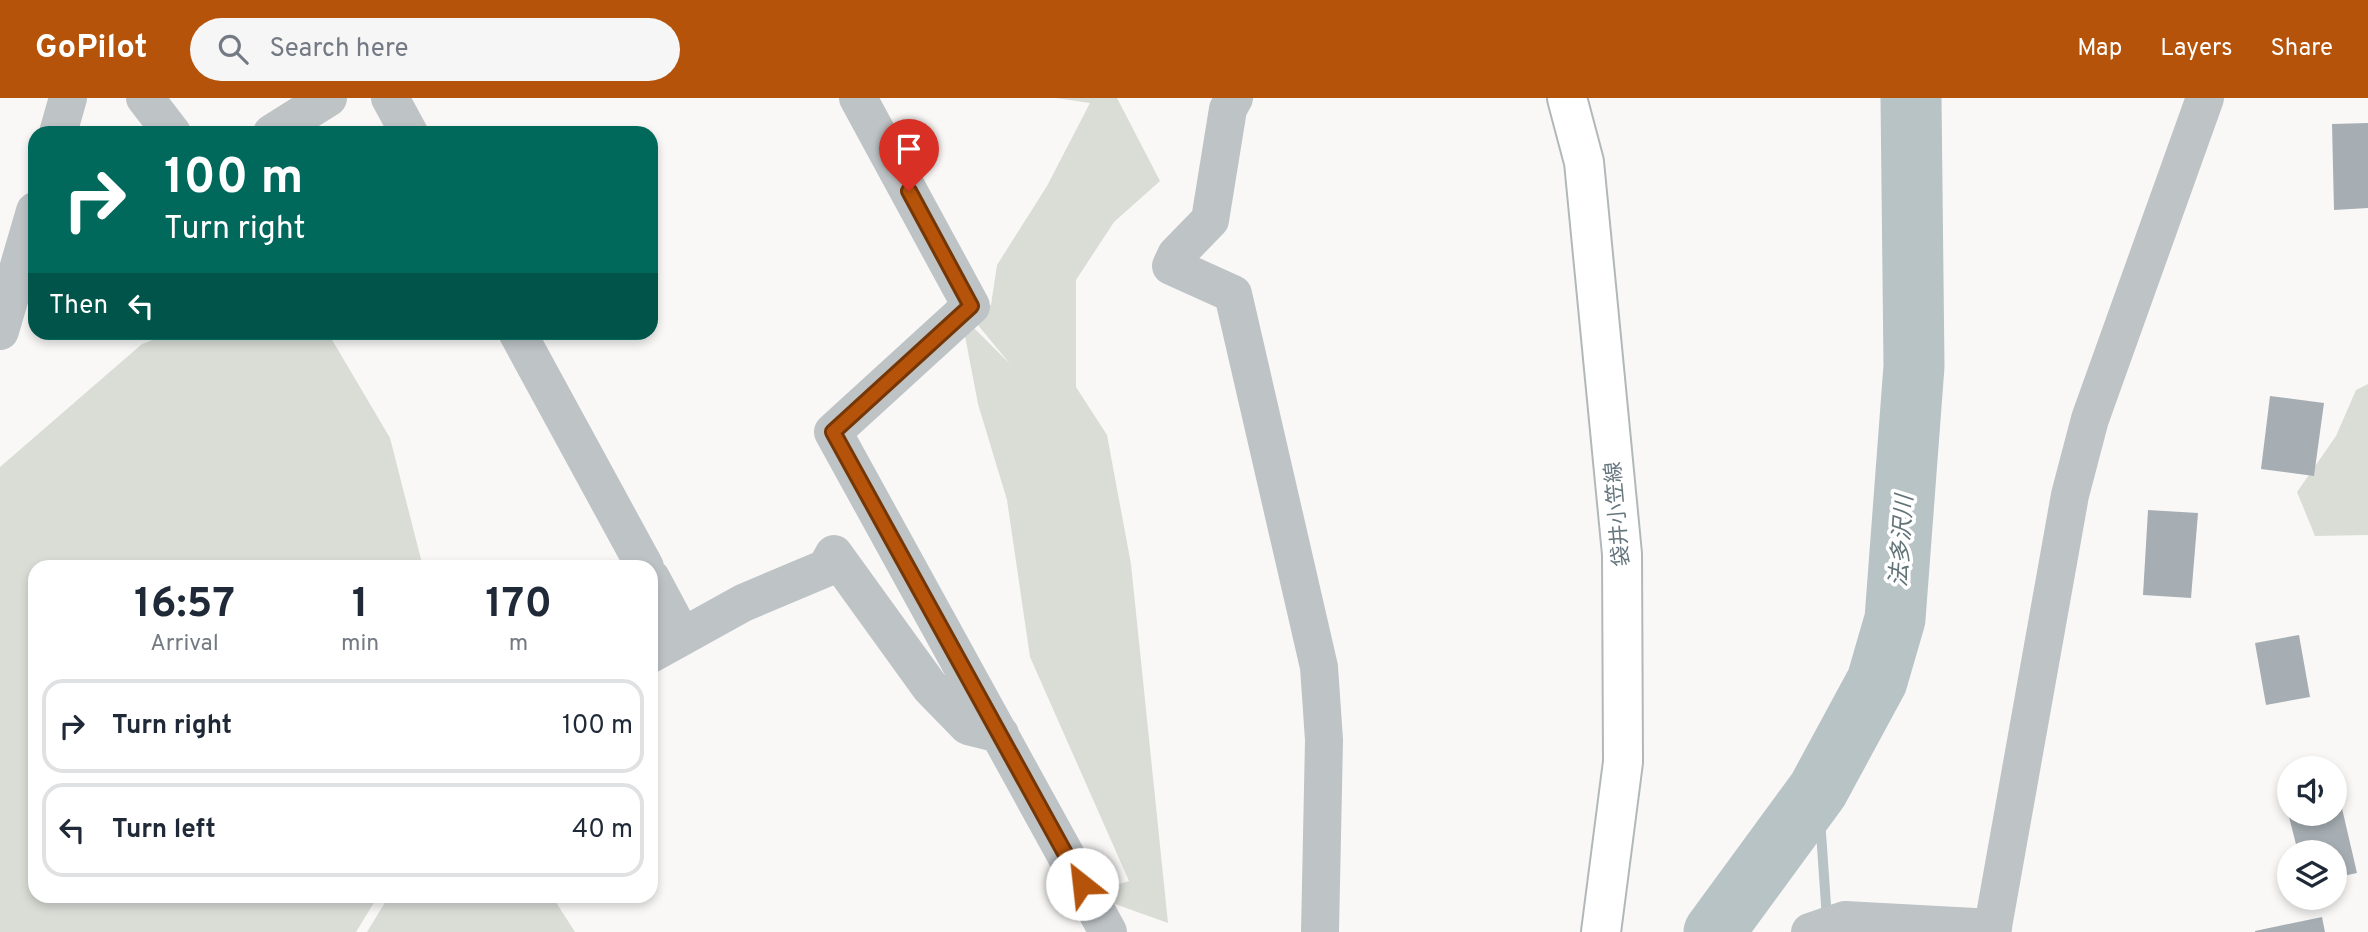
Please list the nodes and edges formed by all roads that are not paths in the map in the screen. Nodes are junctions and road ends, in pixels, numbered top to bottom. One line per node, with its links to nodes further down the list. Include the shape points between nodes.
1 (68, 98): 9 (street)
2 (145, 98): 10 (street)
3 (328, 98): 11 (street)
4 (390, 98): 12 (street)
5 (858, 98): 19 (street, via 971,306 833,432)
6 (1234, 98): 22 (street, via 1228,109 1210,220 1175,255 1171,266 1233,294 1319,667 1324,740)
7 (1567, 98): 23 (main road, 袋井小笠線, via 1584,162 1622,554 1623,762)
8 (2206, 98): 20 (street, via 2090,419 2070,495)
9 (60, 126)
10 (167, 126)
11 (283, 126)
12 (405, 126)
13 (28, 235): 14 (street)
14 (0, 331)
15 (521, 340): 16 (street)
16 (641, 560)
17 (658, 608): 18 (street)
18 (667, 645): 19 (street, via 743,603 826,568 834,554 930,687 968,726)
19 (1000, 734): 21 (street)
20 (1993, 930): 24 (street, via 1845,920)
21 (1108, 932)
22 (1320, 932)
23 (1601, 932)
24 (1810, 932)

